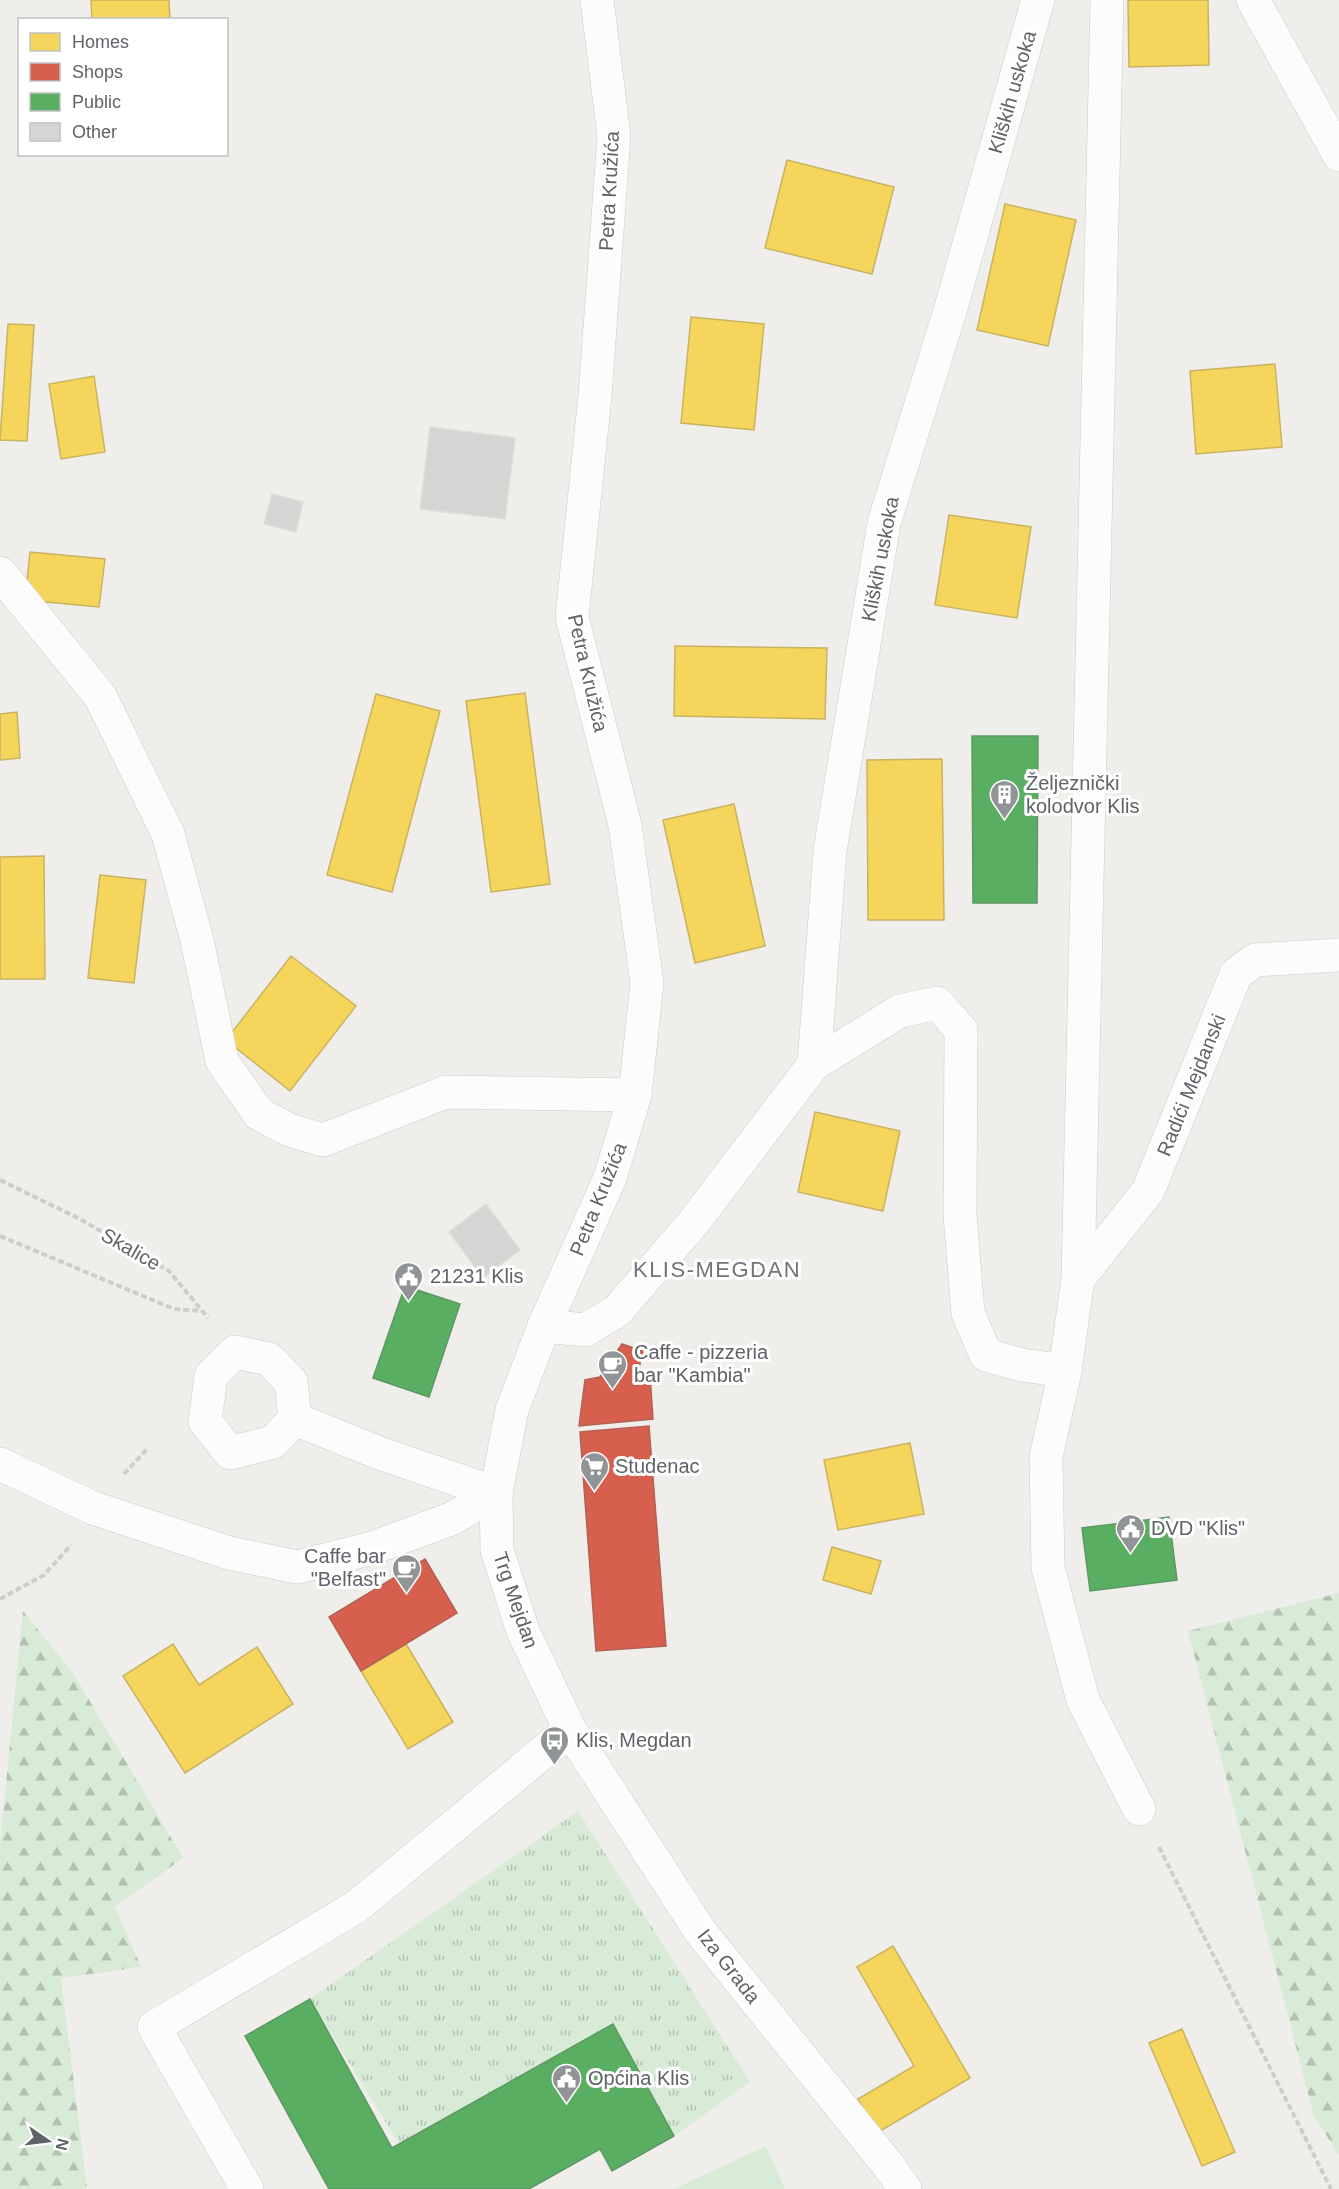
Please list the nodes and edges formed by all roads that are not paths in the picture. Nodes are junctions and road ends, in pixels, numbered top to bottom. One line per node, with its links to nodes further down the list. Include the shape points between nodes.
1 (597, 0): 9 (street, Petra Kružića, via 614,136 595,396 572,616 625,825 647,983)
2 (1038, 0): 8 (street, Kliških uskoka, via 950,311 884,523 830,851)
3 (1107, 0): 10 (street)
4 (1253, 0): 5 (street)
5 (1339, 155)
6 (0, 573): 9 (street, via 100,696 168,834 197,940 222,1061 259,1114 289,1130 323,1140 446,1092)
7 (1339, 955): 10 (street, Radići Mejdanski, via 1255,960 1236,974 1148,1191)
8 (814, 1064): 11 (street, via 693,1222 617,1311 585,1330); 12 (street, via 900,1011 937,1003 961,1030 960,1215 968,1314 986,1355)
9 (636, 1095): 11 (street, Petra Kružića, via 610,1178)
10 (1078, 1279): 12 (street)
11 (544, 1326): 15 (street, Trg Mejdan, via 512,1410)
12 (1065, 1371): 17 (street, via 1046,1457 1048,1568 1083,1700)
13 (295, 1419): 13 (street, via 273,1442 230,1453 205,1421 211,1376 235,1352 269,1359 291,1382); 15 (street)
14 (0, 1464): 15 (street, via 93,1508 229,1553 297,1567 372,1548 451,1519)
15 (496, 1493): 16 (street, Trg Mejdan, via 497,1550 522,1631)
16 (570, 1730): 18 (street, via 356,1907 154,2027); 19 (street, Iza Grada, via 700,1931)
17 (1139, 1809)
18 (247, 2189)
19 (905, 2189)

